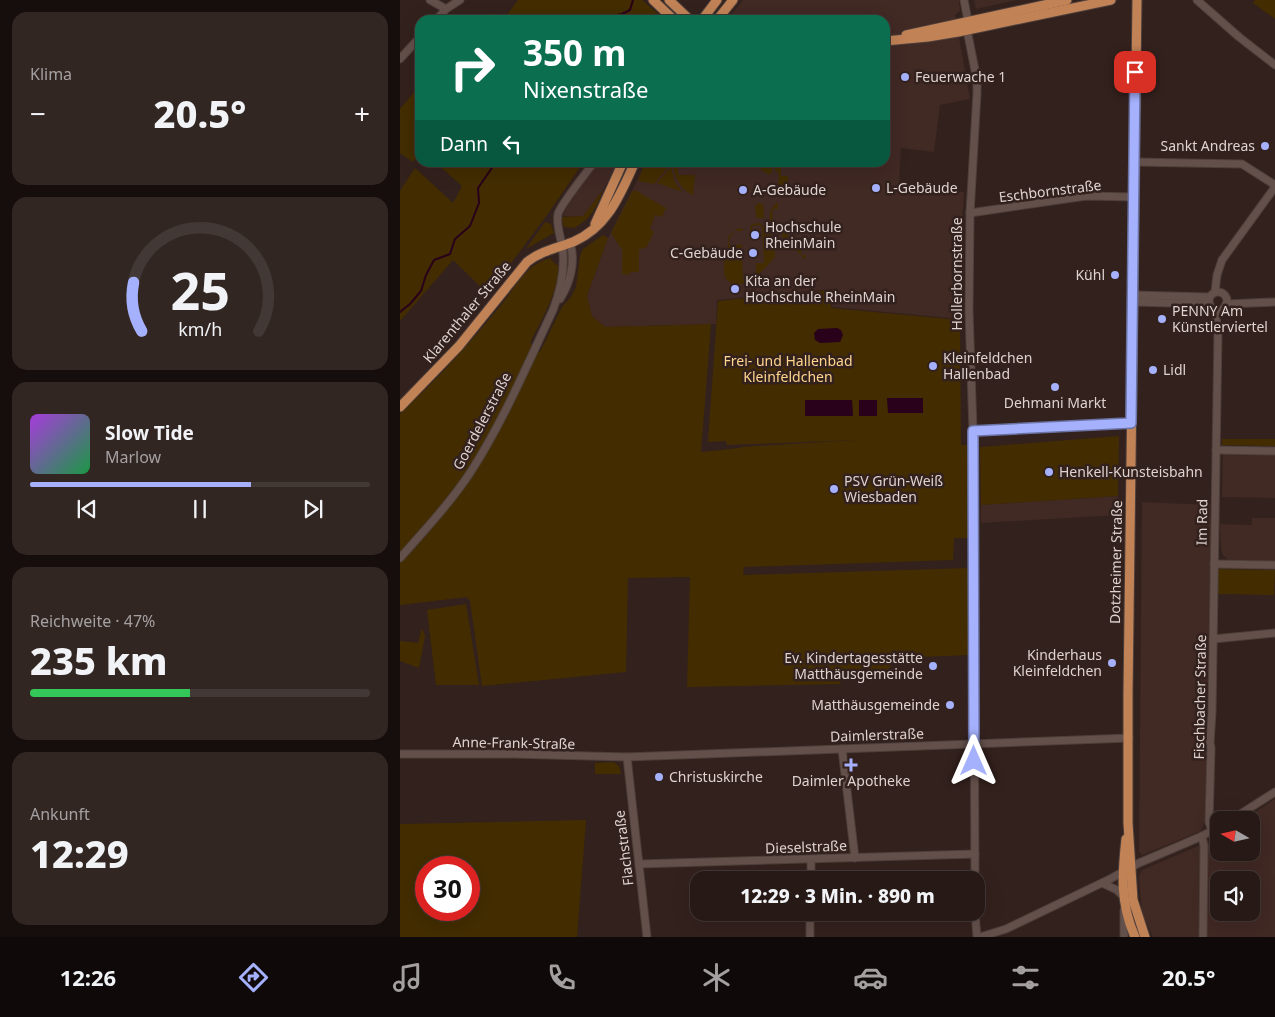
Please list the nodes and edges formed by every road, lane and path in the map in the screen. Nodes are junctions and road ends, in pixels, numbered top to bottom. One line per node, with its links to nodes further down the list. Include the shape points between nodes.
1 (430, 0): 12 (street)
2 (460, 0): 12 (street)
3 (653, 0): 14 (main road)
4 (669, 0): 15 (main road)
5 (717, 0): 16 (main road)
6 (733, 0): 17 (main road)
7 (964, 0): 18 (street, Hollerbornstraße)
8 (1111, 0): 11 (main road)
9 (1137, 0): 23 (main road, Dotzheimer Straße)
10 (1197, 0): 22 (street)
11 (1061, 3): 18 (main road)
12 (446, 9): 13 (street)
13 (441, 15)
14 (669, 15)
15 (685, 15)
16 (706, 15)
17 (722, 15)
18 (968, 26): 19 (main road, via 914,33); 29 (street, Hollerbornstraße, via 977,80)
19 (890, 40)
20 (415, 42): 21 (street)
21 (400, 59)
22 (1275, 65)
23 (1134, 162): 27 (street, via 1242,164); 28 (main road, Dotzheimer Straße)
24 (590, 167): 31 (street, via 559,211 558,220)
25 (621, 167): 30 (main road, via 600,216)
26 (634, 167): 30 (main road, Klarenthaler Straße, via 612,210)
27 (1275, 186): 32 (street, via 1224,256)
28 (1134, 197): 29 (street, Eschbornstraße, via 1086,196); 33 (main road, Dotzheimer Straße)
29 (970, 213): 38 (street, Hollerbornstraße)
30 (588, 234): 31 (main road, Klarenthaler Straße)
31 (566, 244): 36 (main road, Klarenthaler Straße, via 535,256 520,269 449,357); 41 (street, Goerdelerstraße, via 573,258 570,277 495,430 469,474)
32 (1213, 296): 33 (street); 35 (street); 35 (street)
33 (1133, 299): 37 (main road, Dotzheimer Straße)
34 (1275, 302): 35 (street)
35 (1222, 306): 39 (street, Im Rad, via 1218,332)
36 (400, 407)
37 (1131, 423): 38 (street); 46 (main road, Dotzheimer Straße)
38 (973, 431): 47 (street, Hollerbornstraße)
39 (1216, 450): 40 (street); 42 (street, Im Rad)
40 (1275, 451)
41 (400, 558)
42 (1214, 564): 43 (street, Im Rad); 45 (street, Fischbacher Straße)
43 (1275, 565)
44 (1275, 633): 45 (street)
45 (1213, 639): 53 (street, Fischbacher Straße)
46 (1128, 738): 47 (street, Daimlerstraße); 60 (main road, Dotzheimer Straße)
47 (974, 744): 48 (street, Daimlerstraße); 56 (street, Hollerbornstraße)
48 (842, 749): 50 (street, Daimlerstraße); 57 (street)
49 (400, 754): 50 (street, Anne-Frank-Straße)
50 (627, 757): 59 (street, Flachstraße)
51 (1275, 792): 52 (street)
52 (1245, 811)
53 (1210, 825)
54 (1210, 832): 55 (street)
55 (1202, 836): 60 (street); 74 (street)
56 (975, 854): 57 (street, Dieselstraße); 62 (street, Hollerbornstraße)
57 (855, 858): 58 (street, Dieselstraße)
58 (811, 860): 59 (street, Dieselstraße); 61 (street)
59 (639, 864): 68 (street, Flachstraße)
60 (1127, 868): 63 (street); 64 (main road); 73 (main road)
61 (811, 871)
62 (975, 871)
63 (1102, 882): 64 (street); 70 (street, via 1006,929)
64 (1123, 896): 65 (main road)
65 (1124, 907): 71 (street); 72 (main road)
66 (810, 921): 69 (street)
67 (976, 921): 70 (street)
68 (647, 937)
69 (810, 937)
70 (979, 937)
71 (1124, 937)
72 (1134, 937)
73 (1145, 937)
74 (1203, 937)

